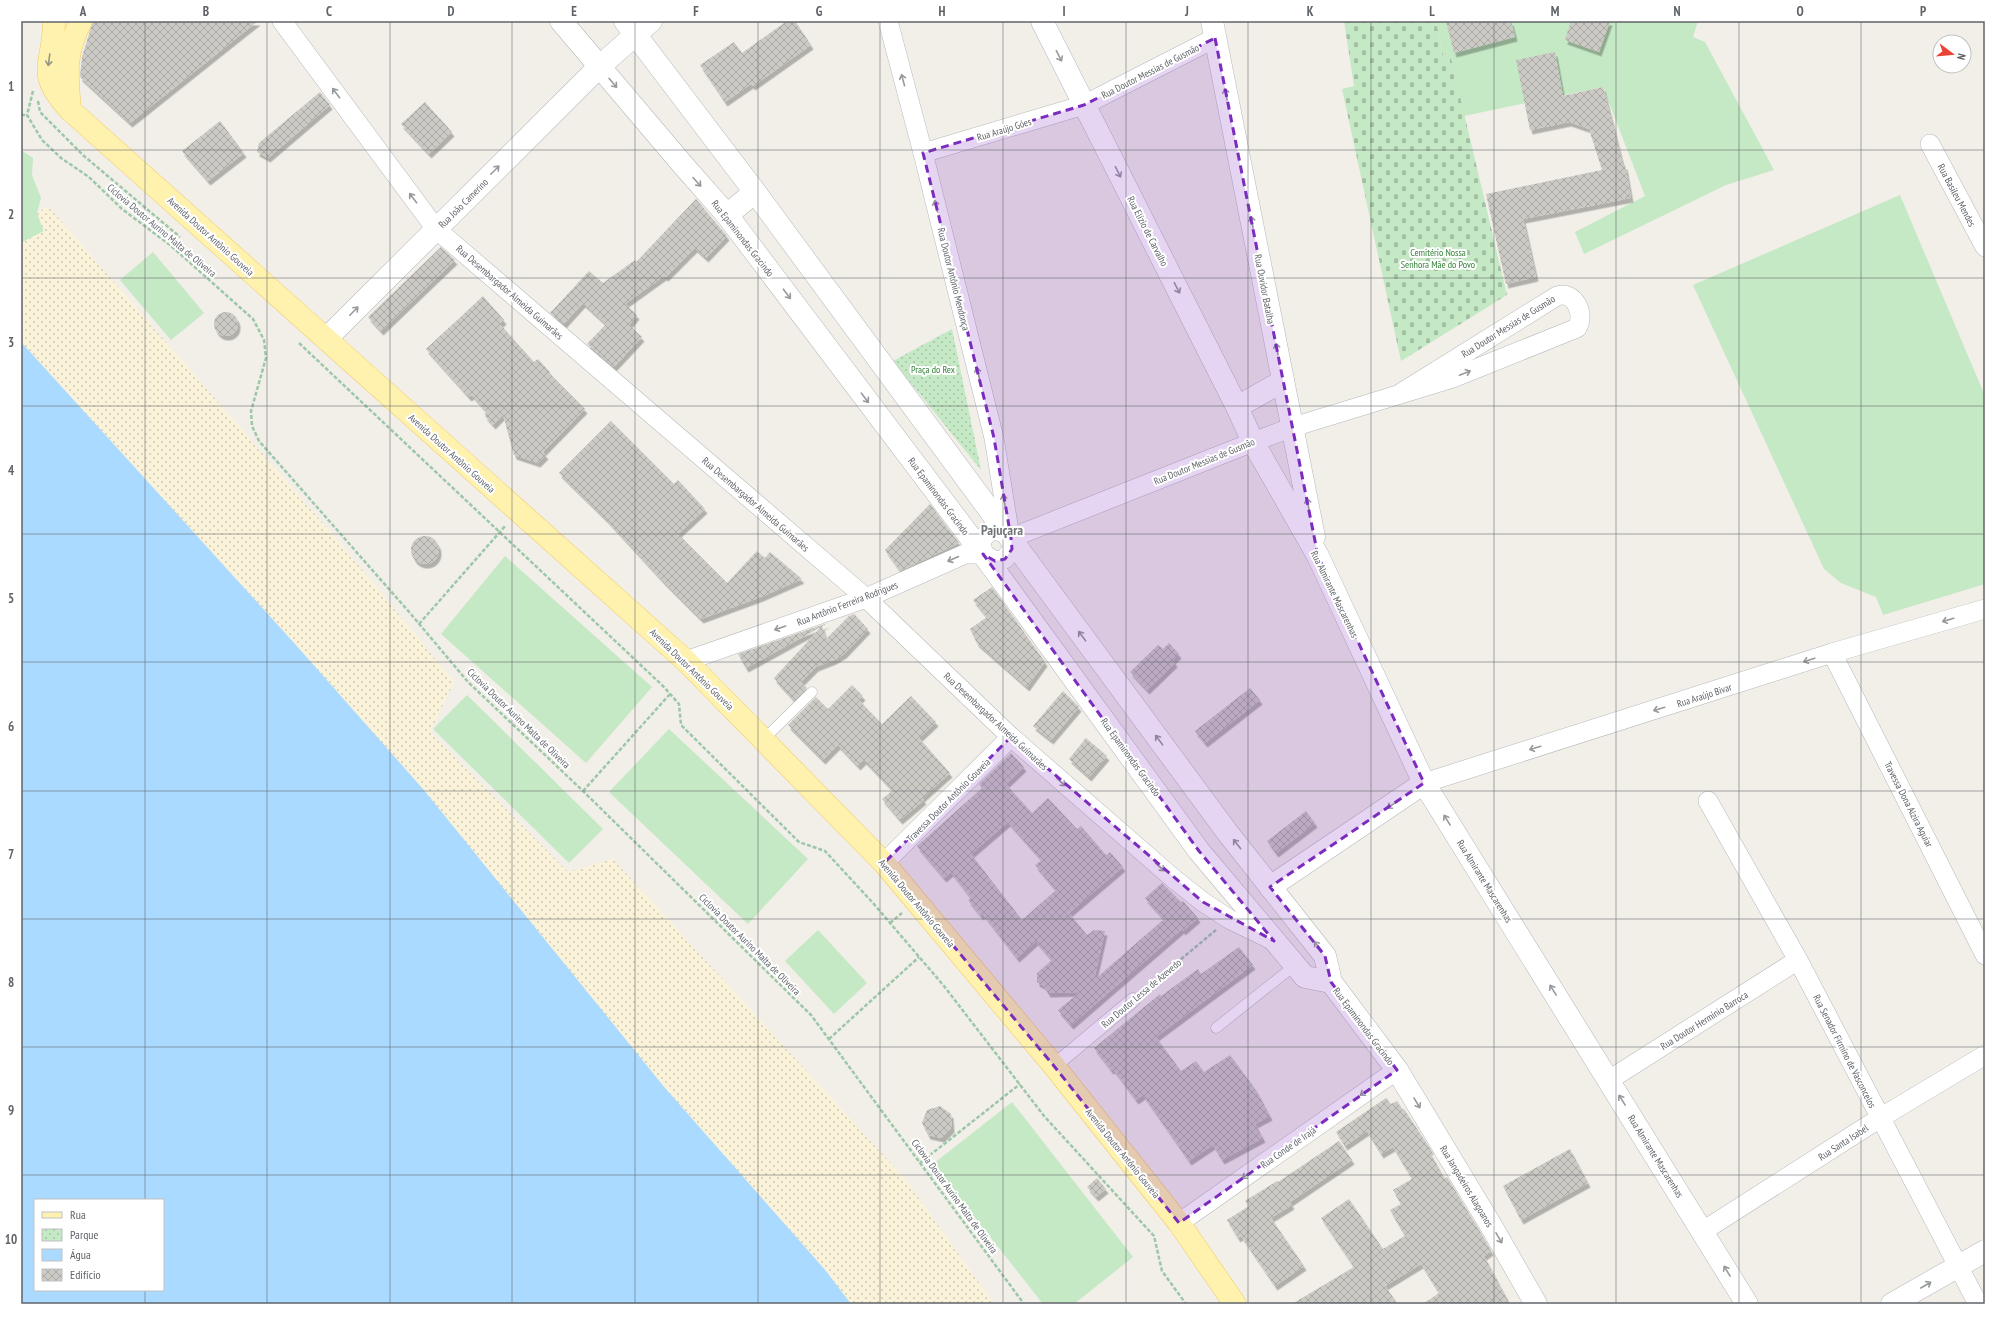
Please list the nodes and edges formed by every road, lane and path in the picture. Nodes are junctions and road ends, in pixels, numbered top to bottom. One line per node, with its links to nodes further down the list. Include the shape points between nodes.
1 (54, 21): 11 (main road, Avenida Doutor Antônio Gouveia, one-way to 11, via 48,71 50,85)
2 (81, 21): 11 (main road, via 69,50 67,66)
3 (282, 21): 18 (street, Rua Desembargador Almeida Guimarães, one-way to 3)
4 (561, 21): 9 (street, Rua Epaminondas Gracindo)
5 (888, 21): 15 (street, Rua Doutor Antônio Mendonça, one-way to 5)
6 (1042, 21): 10 (street, Rua Elízio de Carvalho, one-way to 10)
7 (637, 25): 9 (street, Rua João Camerino); 16 (street, Rua Epaminondas Gracindo)
8 (1214, 29): 10 (street, Rua Doutor Messias de Gusmão); 25 (street, Rua Ouvidor Batalha, one-way to 8)
9 (599, 67): 17 (street, Rua Epaminondas Gracindo, one-way to 17); 18 (street, Rua João Camerino, one-way to 9)
10 (1084, 105): 15 (street, Rua Araújo Góes); 27 (street, Rua Elízio de Carvalho, one-way to 27)
11 (70, 110): 21 (main road, Avenida Doutor Antônio Gouveia)
12 (21, 115): 13 (path)
13 (27, 115): 19 (path, via 35,90 40,112 84,156); 37 (path, Ciclovia Doutor Aurino Malta de Oliveira, via 42,140 61,158 89,177 122,209 170,244 253,319 264,340 266,358 250,411 252,426 259,441)
14 (1930, 144): 20 (street, Rua Basileu Mendes)
15 (923, 153): 32 (street, Rua Doutor Antônio Mendonça, one-way to 15, via 994,438)
16 (756, 192): 17 (street); 32 (street, Rua Epaminondas Gracindo)
17 (727, 215): 33 (street, Rua Epaminondas Gracindo, one-way to 33)
18 (436, 229): 21 (street, Rua João Camerino, one-way to 18); 35 (street, Rua Desembargador Almeida Guimarães)
19 (182, 238)
20 (1985, 247)
21 (326, 339): 30 (main road, Avenida Doutor Antônio Gouveia)
22 (296, 340): 31 (path)
23 (1482, 342): 24 (street); 24 (street, Rua Doutor Messias de Gusmão, via 1562,294 1569,296 1580,310 1580,322 1572,331); 26 (street, Rua Doutor Messias de Gusmão)
24 (1490, 364): 26 (street, Rua Doutor Messias de Gusmão, one-way to 24)
25 (1283, 381): 27 (street); 28 (street, Rua Ouvidor Batalha)
26 (1401, 393): 28 (street, Rua Doutor Messias de Gusmão)
27 (1237, 407): 29 (street, Rua Elízio de Carvalho)
28 (1293, 427): 29 (street, Rua Doutor Messias de Gusmão); 34 (street, Rua Ouvidor Batalha, one-way to 28)
29 (1253, 442): 32 (street, Rua Doutor Messias de Gusmão); 34 (street, Rua Almirante Mascarenhas)
30 (517, 511): 31 (path); 39 (main road, Avenida Doutor Antônio Gouveia)
31 (499, 532): 37 (path); 41 (path)
32 (1011, 538): 33 (street, via 1000,531 989,531 981,541); 48 (street, Rua Epaminondas Gracindo, one-way to 32)
33 (983, 554): 35 (street, Rua Antônio Ferreira Rodrigues, one-way to 35, via 964,554); 50 (street, Rua Epaminondas Gracindo, via 1199,851)
34 (1318, 556): 44 (street, Rua Almirante Mascarenhas)
35 (866, 598): 39 (street, Rua Antônio Ferreira Rodrigues, one-way to 39); 42 (street, Rua Desembargador Almeida Guimarães)
36 (1985, 609): 38 (street, Rua Araújo Bivar, one-way to 38)
37 (419, 624): 45 (path, Ciclovia Doutor Aurino Malta de Oliveira, via 468,682)
38 (1832, 653): 44 (street, Rua Araújo Bivar, one-way to 44); 51 (street, Travessa Dona Alzira Aguiar)
39 (686, 661): 43 (main road, Avenida Doutor Antônio Gouveia)
40 (812, 692): 43 (lane)
41 (670, 694): 45 (path); 52 (path, via 679,704 681,725 799,842 825,851 873,902)
42 (1011, 737): 47 (street, Travessa Doutor Antônio Gouveia); 49 (street, Rua Desembargador Almeida Guimarães, one-way to 49, via 1174,879)
43 (764, 739): 47 (main road, Avenida Doutor Antônio Gouveia)
44 (1424, 783): 48 (street, one-way to 48); 62 (street, Rua Almirante Mascarenhas, one-way to 44)
45 (583, 791): 58 (path, Ciclovia Doutor Aurino Malta de Oliveira, via 811,1015)
46 (1708, 801): 53 (street, Rua Senador Firmino de Vasconcelos)
47 (884, 863): 60 (main road, Avenida Doutor Antônio Gouveia)
48 (1270, 887): 55 (street, Rua Epaminondas Gracindo, one-way to 48, via 1325,956)
49 (1229, 919): 50 (street, Rua Desembargador Almeida Guimarães); 56 (path, Rua Doutor Lessa de Azevedo)
50 (1274, 941): 54 (street, Rua Epaminondas Gracindo)
51 (1985, 955)
52 (919, 957): 58 (path); 63 (path)
53 (1798, 960): 62 (street, Rua Doutor Hermínio Barroca); 64 (street, Rua Senador Firmino de Vasconcelos)
54 (1294, 966): 55 (street, Rua Epaminondas Gracindo, via 1304,977); 57 (lane)
55 (1331, 982): 61 (street, Rua Epaminondas Gracindo)
56 (1133, 1000): 60 (street, Rua Doutor Lessa de Azevedo)
57 (1216, 1028)
58 (828, 1039): 65 (path, Ciclovia Doutor Aurino Malta de Oliveira)
59 (1985, 1055): 64 (street, Rua Santa Isabel)
60 (1054, 1066): 66 (main road, Avenida Doutor Antônio Gouveia)
61 (1397, 1070): 66 (street, Rua Conde de Irajá, one-way to 66); 73 (street, Rua Jangadeiros Alagoanos, one-way to 73)
62 (1609, 1080): 67 (street, Rua Almirante Mascarenhas, one-way to 62)
63 (1020, 1084): 65 (path); 71 (path, via 1044,1116 1154,1236 1162,1270)
64 (1880, 1118): 67 (street, Rua Santa Isabel); 69 (street, Rua Senador Firmino de Vasconcelos)
65 (920, 1163): 70 (path, Ciclovia Doutor Aurino Malta de Oliveira)
66 (1179, 1223): 72 (main road, Avenida Doutor Antônio Gouveia)
67 (1703, 1231): 74 (street, Rua Almirante Mascarenhas, one-way to 67)
68 (1985, 1251): 69 (street)
69 (1958, 1266): 75 (street, one-way to 69); 76 (street, Rua Senador Firmino de Vasconcelos)
70 (1024, 1304)
71 (1186, 1304)
72 (1235, 1304)
73 (1536, 1304)
74 (1747, 1304)
75 (1892, 1304)
76 (1978, 1304)

